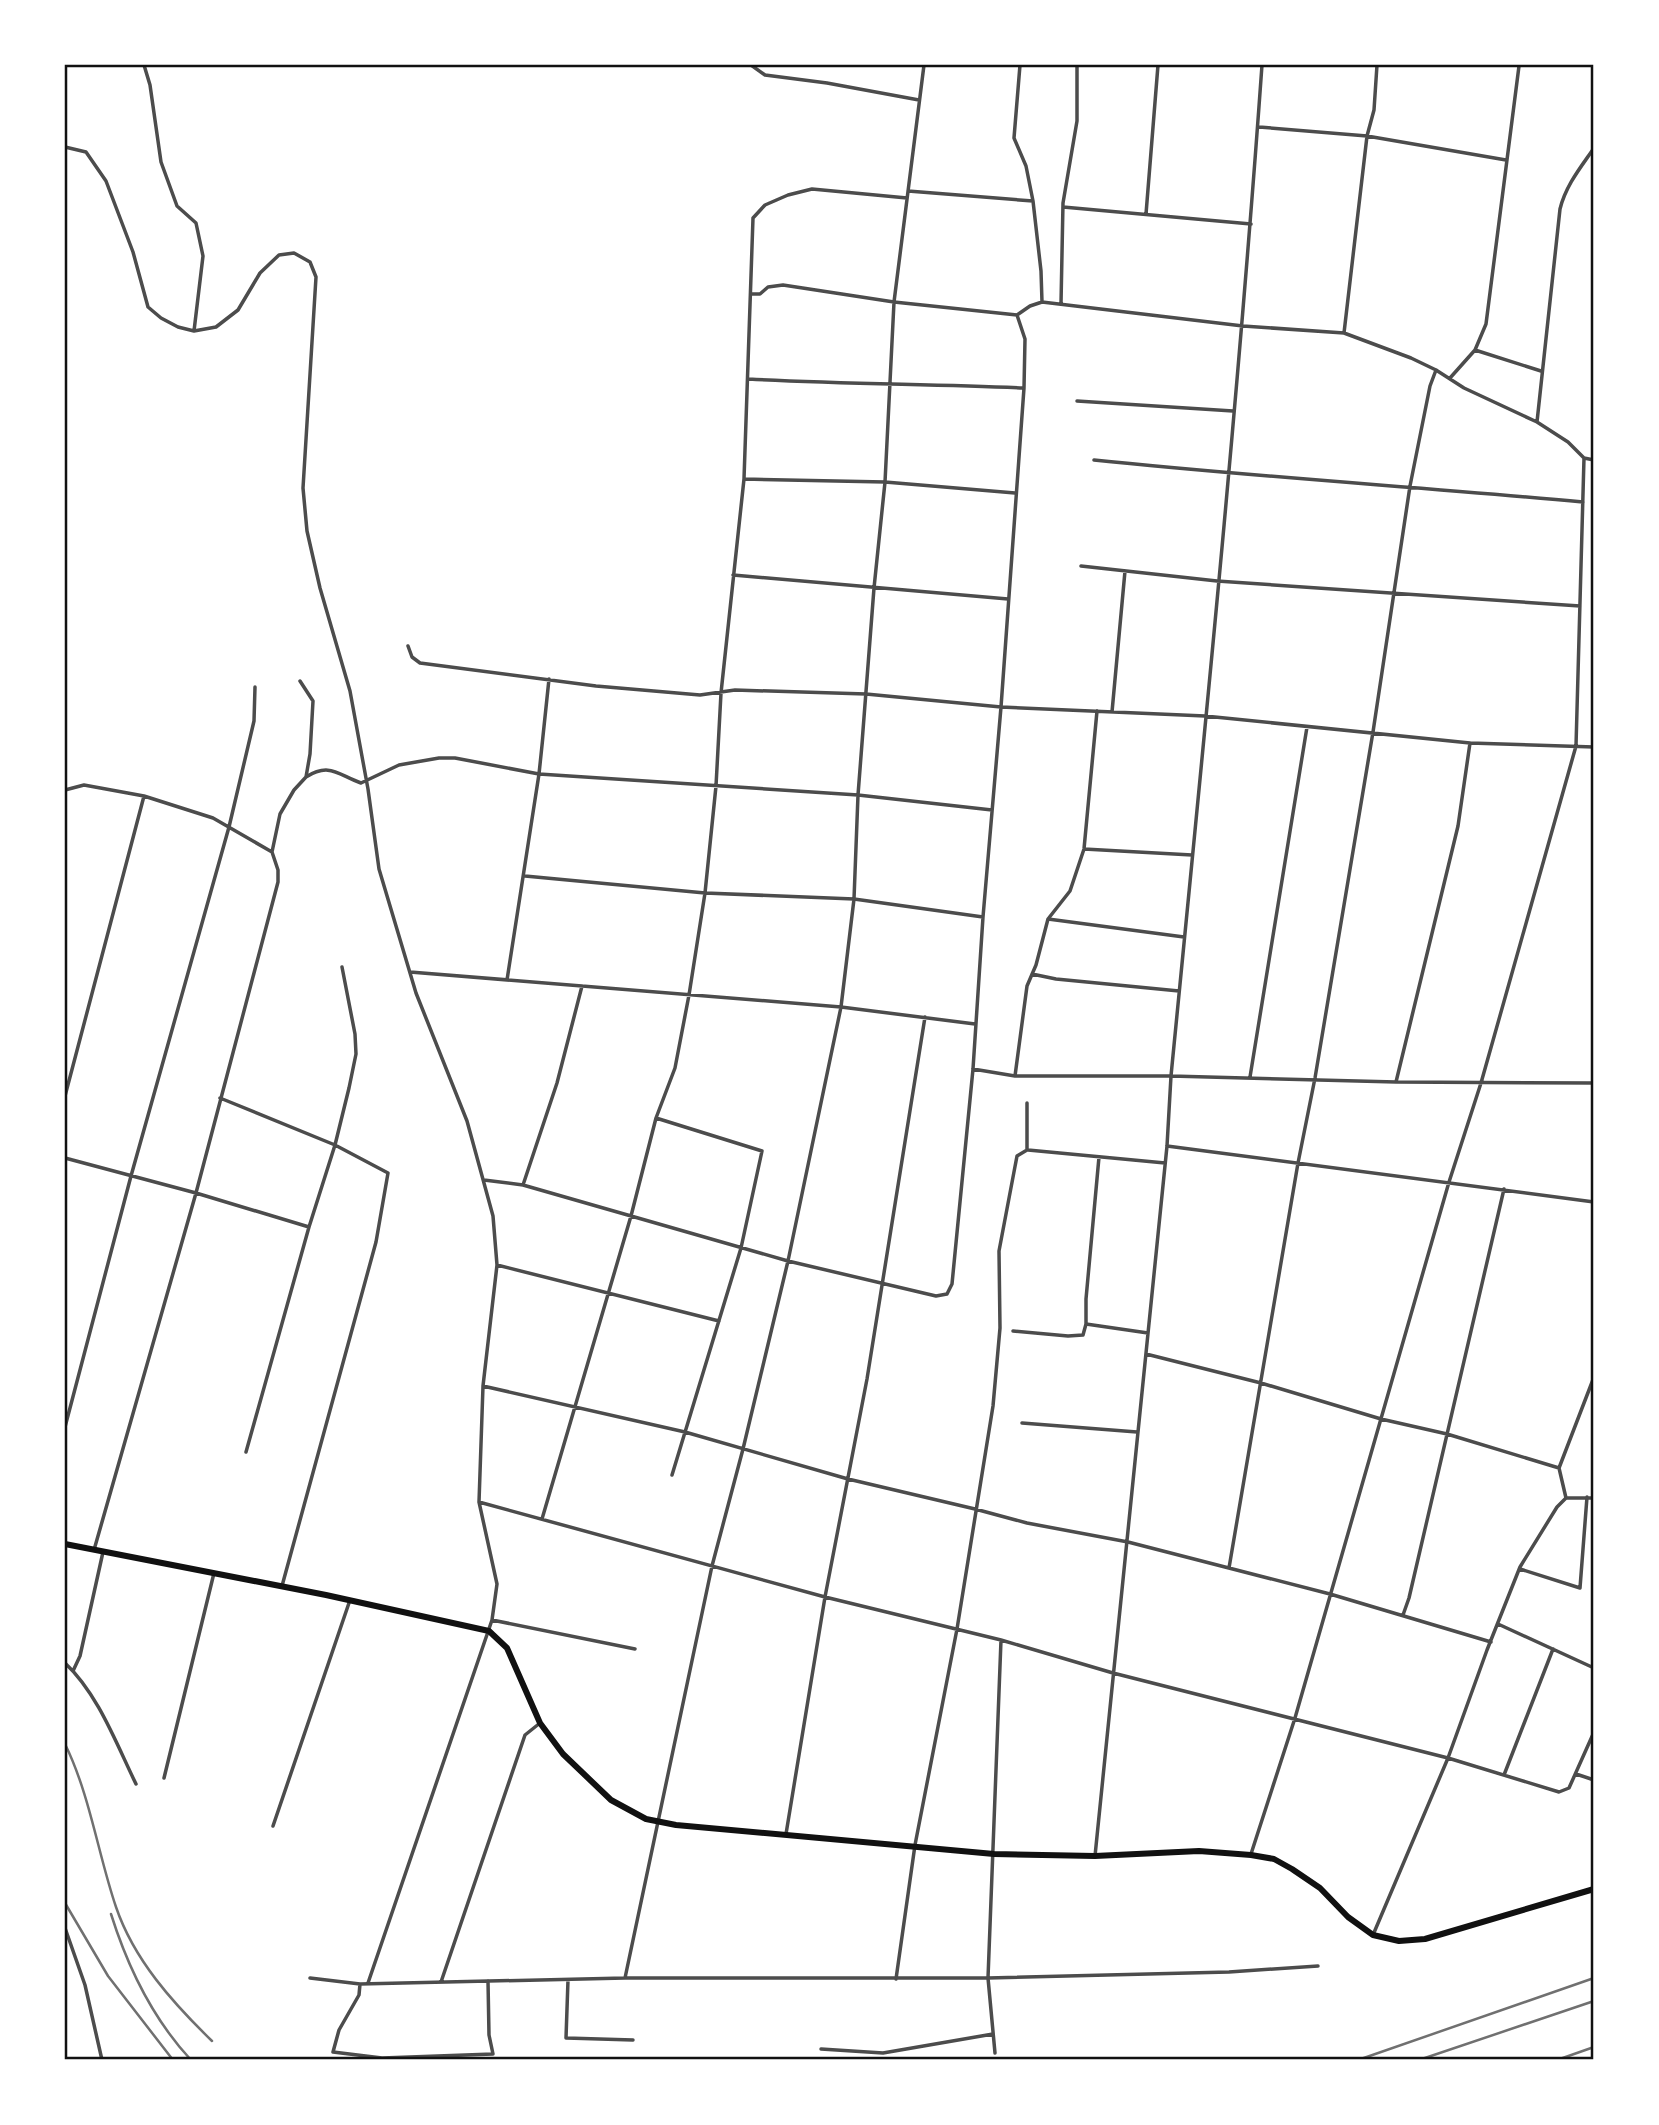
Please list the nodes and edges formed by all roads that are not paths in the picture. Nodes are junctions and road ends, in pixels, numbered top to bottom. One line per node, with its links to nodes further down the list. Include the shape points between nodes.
1 (144, 65): 28 (street, via 161,162 177,206 197,223 204,256)
2 (751, 65): 10 (street, via 765,75)
3 (924, 65): 10 (street)
4 (1020, 65): 18 (street, via 1014,138)
5 (1077, 65): 19 (street, via 1077,121)
6 (1158, 65): 20 (street)
7 (1262, 65): 11 (street)
8 (1377, 65): 12 (street)
9 (1519, 65): 15 (street)
10 (919, 100): 16 (street)
11 (1259, 127): 12 (street); 21 (street)
12 (1367, 136): 15 (street); 29 (street)
13 (65, 147): 28 (street, via 86,152 106,181 148,307 178,327)
14 (1594, 148): 32 (street, via 1562,201)
15 (1506, 160): 30 (street, via 1486,324)
16 (908, 191): 17 (street); 18 (street)
17 (907, 198): 22 (street, via 812,189 765,205 753,218); 23 (street)
18 (1033, 201): 24 (street)
19 (1063, 207): 20 (street); 25 (street)
20 (1146, 214): 21 (street)
21 (1251, 224): 27 (street)
22 (752, 294): 23 (street, via 783,285); 34 (street)
23 (894, 302): 26 (street); 35 (street)
24 (1042, 302): 25 (street); 26 (street)
25 (1061, 304): 27 (street)
26 (1017, 315): 36 (street, via 1025,339)
27 (1243, 326): 29 (street); 38 (street)
28 (194, 331): 74 (street, via 216,327 238,310 260,273 279,255 294,253 310,262 316,277 303,488 307,531 350,691)
29 (1344, 334): 31 (street)
30 (1475, 350): 32 (street); 33 (street)
31 (1436, 370): 33 (street); 46 (street)
32 (1541, 371): 39 (street)
33 (1450, 378): 39 (street)
34 (749, 379): 35 (street); 44 (street)
35 (890, 383): 36 (street); 45 (street)
36 (1024, 387): 47 (street)
37 (1077, 401): 38 (street)
38 (1233, 411): 43 (street)
39 (1536, 422): 40 (street)
40 (1584, 458): 42 (street); 48 (street)
41 (1094, 460): 43 (street)
42 (1594, 460)
43 (1227, 473): 46 (street); 52 (street)
44 (744, 479): 45 (street); 51 (street)
45 (885, 482): 47 (street); 53 (street)
46 (1410, 486): 48 (street); 54 (street)
47 (1015, 493): 55 (street)
48 (1583, 502): 56 (street)
49 (1081, 566): 50 (street)
50 (1125, 572): 52 (street); 65 (street)
51 (733, 575): 53 (street); 61 (street)
52 (1217, 581): 54 (street); 66 (street)
53 (874, 588): 55 (street); 62 (street)
54 (1395, 593): 56 (street); 68 (street)
55 (1008, 599): 63 (street)
56 (1580, 606): 70 (street)
57 (408, 646): 58 (street, via 420,663)
58 (549, 679): 61 (street, via 700,695); 72 (street)
59 (300, 681): 73 (street, via 313,701)
60 (255, 687): 80 (street, via 254,721)
61 (721, 693): 62 (street); 75 (street)
62 (866, 694): 63 (street); 77 (street)
63 (1001, 706): 64 (street); 79 (street)
64 (1097, 711): 65 (street); 81 (street)
65 (1112, 712): 66 (street)
66 (1205, 716): 67 (street); 83 (street)
67 (1307, 727): 68 (street); 103 (street)
68 (1373, 732): 69 (street); 104 (street)
69 (1470, 743): 70 (street); 105 (street, via 1458,826)
70 (1576, 746): 71 (street); 106 (street)
71 (1594, 747)
72 (539, 774): 74 (street, via 439,758 399,765); 75 (street); 84 (street)
73 (306, 777): 74 (street, via 324,769 361,783); 82 (street, via 280,814)
74 (367, 781): 91 (street, via 379,869)
75 (716, 786): 77 (street); 85 (street)
76 (65, 790): 78 (street, via 84,785)
77 (858, 795): 79 (street); 86 (street)
78 (144, 796): 80 (street); 108 (street)
79 (992, 810): 87 (street)
80 (229, 827): 82 (street); 119 (street)
81 (1084, 849): 83 (street); 88 (street, via 1070,891)
82 (272, 852): 109 (street, via 278,882)
83 (1192, 855): 89 (street)
84 (525, 876): 85 (street); 93 (street)
85 (705, 893): 86 (street); 96 (street)
86 (854, 899): 87 (street); 97 (street)
87 (983, 917): 99 (street)
88 (1048, 919): 89 (street); 92 (street)
89 (1184, 937): 95 (street)
90 (342, 967): 112 (street, via 356,1054)
91 (410, 972): 93 (street); 120 (street, via 467,1121)
92 (1032, 974): 95 (street); 101 (street)
93 (507, 980): 94 (street)
94 (582, 986): 96 (street); 122 (street)
95 (1179, 991): 102 (street)
96 (689, 995): 97 (street); 111 (street, via 675,1068)
97 (841, 1007): 98 (street); 129 (street)
98 (925, 1017): 99 (street); 131 (street)
99 (975, 1024): 100 (street)
100 (973, 1069): 101 (street); 131 (street, via 952,1284 947,1294 936,1297)
101 (1015, 1076): 102 (street)
102 (1171, 1076): 103 (street); 113 (street)
103 (1250, 1077): 104 (street)
104 (1315, 1079): 105 (street); 118 (street)
105 (1396, 1082): 106 (street)
106 (1481, 1083): 107 (street); 121 (street)
107 (1594, 1083)
108 (65, 1096)
109 (220, 1098): 112 (street); 124 (street)
110 (1027, 1103): 114 (street)
111 (656, 1118): 126 (street); 128 (street, via 762,1151)
112 (335, 1145): 127 (street); 167 (street, via 388,1173 373,1254)
113 (1167, 1146): 117 (street); 118 (street)
114 (1027, 1150): 115 (street); 157 (street, via 1017,1156 999,1251 1000,1328 993,1406)
115 (1099, 1157): 117 (street); 134 (street)
116 (65, 1158): 119 (street)
117 (1165, 1163): 136 (street)
118 (1298, 1163): 121 (street); 139 (street)
119 (131, 1176): 124 (street); 144 (street)
120 (484, 1180): 122 (street); 130 (street, via 494,1216)
121 (1449, 1182): 123 (street); 142 (street)
122 (523, 1185): 126 (street)
123 (1504, 1189): 125 (street); 147 (street)
124 (196, 1193): 127 (street); 161 (street)
125 (1594, 1202)
126 (631, 1216): 128 (street); 132 (street)
127 (309, 1227): 149 (street)
128 (741, 1248): 129 (street); 133 (street)
129 (788, 1261): 131 (street); 148 (street)
130 (497, 1265): 132 (street); 140 (street)
131 (883, 1284): 152 (street)
132 (608, 1292): 133 (street); 141 (street)
133 (719, 1321): 145 (street)
134 (1086, 1324): 135 (street, via 1083,1335); 136 (street)
135 (1013, 1331)
136 (1148, 1333): 137 (street)
137 (1146, 1354): 139 (street); 146 (street)
138 (1594, 1377): 150 (street)
139 (1261, 1383): 142 (street); 164 (street)
140 (483, 1386): 141 (street); 156 (street)
141 (575, 1406): 145 (street); 158 (street)
142 (1381, 1419): 147 (street); 168 (street)
143 (1022, 1423): 146 (street)
144 (65, 1427)
145 (685, 1432): 148 (street); 151 (street)
146 (1137, 1432): 159 (street)
147 (1447, 1434): 150 (street); 171 (street)
148 (743, 1449): 152 (street); 163 (street)
149 (246, 1452)
150 (1559, 1468): 153 (street)
151 (672, 1475)
152 (848, 1479): 157 (street); 169 (street)
153 (1566, 1497): 154 (street); 165 (street)
154 (1587, 1497): 155 (street); 165 (street, via 1580,1588)
155 (1594, 1497)
156 (480, 1502): 158 (street); 172 (street, via 497,1584)
157 (975, 1509): 159 (street); 174 (street)
158 (542, 1520): 163 (street)
159 (1128, 1542): 164 (street); 183 (street)
160 (65, 1544): 161 (main road)
161 (94, 1550): 162 (main road)
162 (103, 1552): 166 (main road); 182 (street)
163 (712, 1566): 169 (street); 193 (street)
164 (1229, 1568): 168 (street)
165 (1520, 1569): 173 (street)
166 (214, 1573): 167 (main road); 190 (street)
167 (282, 1586): 170 (main road)
168 (1330, 1594): 171 (street); 184 (street)
169 (824, 1597): 174 (street); 195 (street)
170 (350, 1600): 175 (main road); 194 (street)
171 (1403, 1615): 177 (street)
172 (492, 1620): 175 (street); 178 (street)
173 (1498, 1624): 177 (street); 179 (street)
174 (957, 1629): 176 (street); 196 (street)
175 (489, 1631): 185 (main road, via 508,1648); 211 (street)
176 (1000, 1640): 183 (street); 197 (street)
177 (1491, 1642): 187 (street)
178 (635, 1649)
179 (1553, 1649): 181 (street); 189 (street)
180 (65, 1663): 182 (street)
181 (1594, 1668)
182 (74, 1671): 192 (street)
183 (1113, 1673): 184 (street); 199 (street)
184 (1295, 1718): 187 (street); 198 (street)
185 (540, 1723): 193 (main road, via 563,1754 611,1800); 210 (street, via 525,1735)
186 (1594, 1732): 188 (street)
187 (1448, 1758): 189 (street); 202 (street)
188 (1576, 1774): 189 (street, via 1569,1788 1559,1792); 191 (street)
189 (1504, 1775)
190 (164, 1778)
191 (1594, 1780)
192 (136, 1784)
193 (657, 1821): 195 (main road); 205 (street)
194 (273, 1826)
195 (786, 1834): 196 (main road)
196 (915, 1845): 197 (main road); 207 (street)
197 (994, 1854): 199 (main road); 206 (street)
198 (1251, 1855): 199 (main road, via 1199,1851); 202 (main road, via 1274,1859 1292,1869)
199 (1095, 1856)
200 (1594, 1889): 202 (main road, via 1425,1939 1399,1941)
201 (65, 1928): 217 (street, via 85,1985)
202 (1373, 1935)
203 (1318, 1966): 206 (street)
204 (310, 1978): 212 (street)
205 (625, 1978): 207 (street); 208 (street)
206 (988, 1978): 207 (street); 213 (street)
207 (896, 1979)
208 (568, 1980): 209 (street); 214 (street, via 566,2038)
209 (488, 1981): 210 (street); 212 (street, via 492,2054 382,2058 333,2052)
210 (442, 1982): 211 (street)
211 (368, 1983): 212 (street)
212 (360, 1984)
213 (993, 2034): 215 (street, via 883,2053); 216 (street)
214 (633, 2040)
215 (821, 2049)
216 (995, 2053)
217 (102, 2060)

